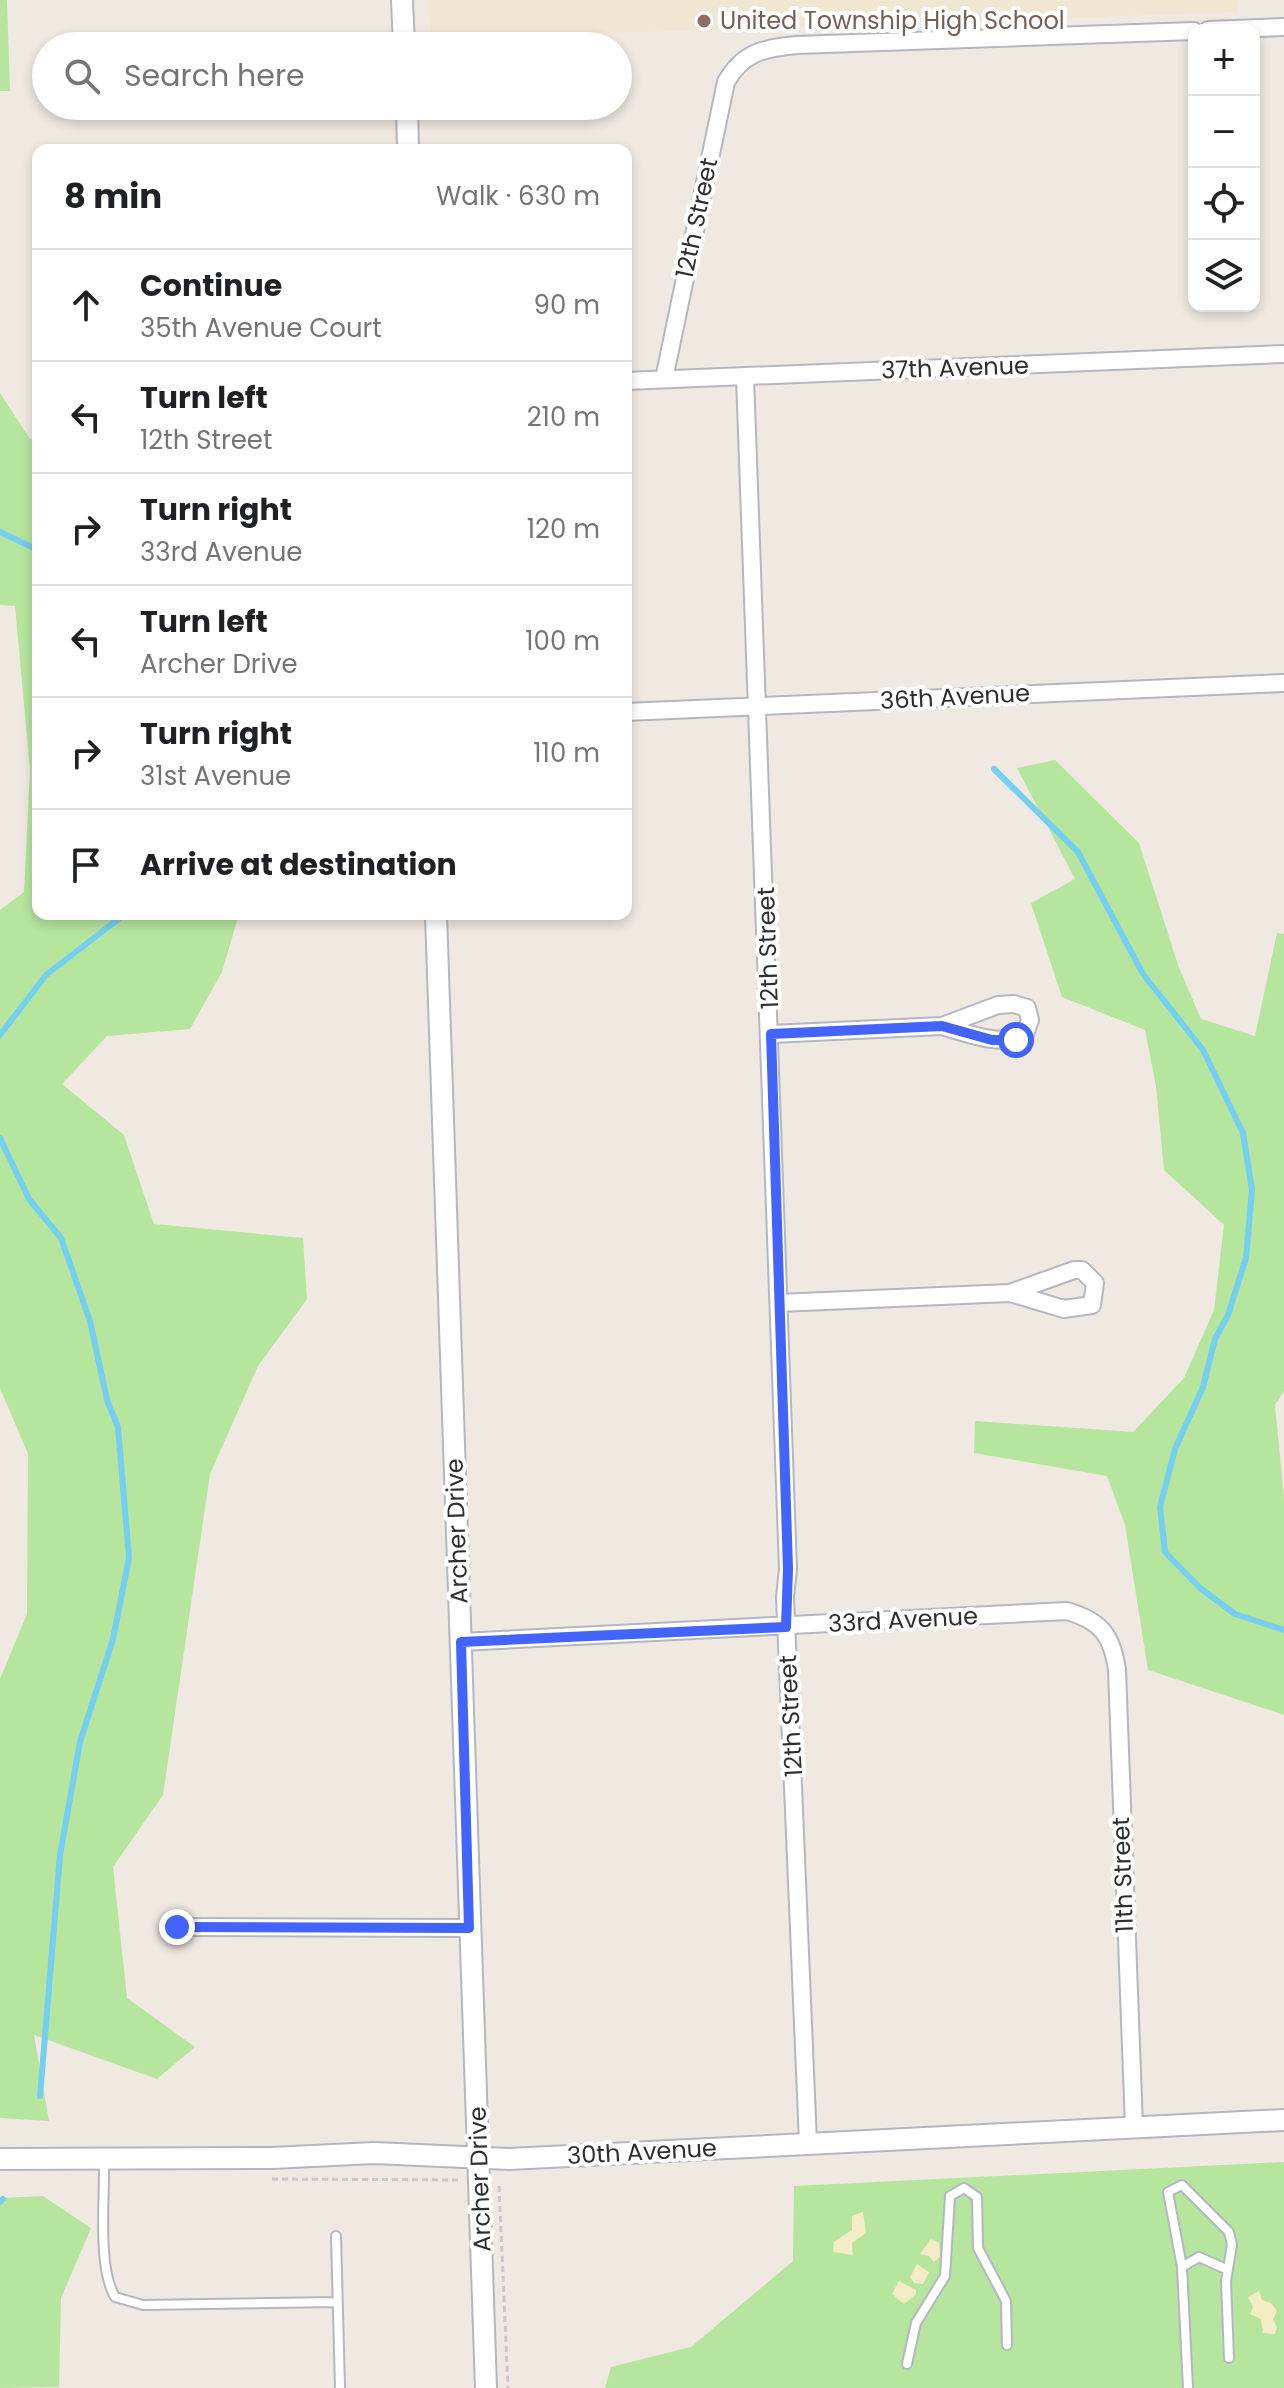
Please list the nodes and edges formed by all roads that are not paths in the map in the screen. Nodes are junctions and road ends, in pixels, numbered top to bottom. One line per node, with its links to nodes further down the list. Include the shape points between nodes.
1 (402, 0): 5 (street)
2 (1284, 27): 3 (street)
3 (1260, 28)
4 (1188, 31): 10 (street, 12th Street, via 797,45 754,51 726,82)
5 (403, 32)
6 (407, 120): 7 (street)
7 (408, 144)
8 (1284, 354): 9 (street, 37th Avenue)
9 (745, 377): 10 (street, 37th Avenue); 13 (street, 12th Street)
10 (664, 379): 11 (street, 37th Avenue)
11 (632, 381)
12 (1284, 683): 13 (street, 36th Avenue)
13 (759, 706): 14 (street, 36th Avenue); 17 (street, 12th Street)
14 (632, 712)
15 (436, 920): 22 (street, Archer Drive)
16 (942, 1026): 16 (street, via 992,1040 1016,1040 1024,1037 1030,1020 1027,1008 1014,1004 983,1009); 17 (street)
17 (771, 1034): 19 (street, 12th Street)
18 (1010, 1293): 18 (street, via 1074,1310 1092,1305 1095,1283 1082,1270 1074,1270); 19 (street)
19 (779, 1303): 20 (street, 12th Street)
20 (786, 1627): 21 (street, 33rd Avenue, via 1067,1611); 22 (street, 33rd Avenue); 27 (street, 12th Street)
21 (1102, 1627): 26 (street, 11th Street, via 1117,1670)
22 (461, 1642): 24 (street, Archer Drive)
23 (177, 1927): 24 (street)
24 (469, 1928): 28 (street, Archer Drive)
25 (1284, 2120): 26 (street, 30th Avenue)
26 (1134, 2127): 27 (street, 30th Avenue)
27 (808, 2143): 28 (street, 30th Avenue)
28 (478, 2157): 30 (street, 30th Avenue, via 374,2153); 39 (street, Archer Drive)
29 (0, 2159): 30 (street, 30th Avenue)
30 (104, 2160): 34 (lane, via 106,2261 115,2297 143,2305)
31 (336, 2236): 34 (lane)
32 (1182, 2267): 33 (lane, via 1199,2257); 33 (lane, via 1168,2192 1182,2185 1229,2232 1232,2245); 40 (lane)
33 (1226, 2269): 36 (lane)
34 (337, 2302): 38 (lane)
35 (1007, 2345): 37 (lane, via 1006,2301 978,2248 977,2197 964,2188 950,2196 945,2276 916,2323)
36 (1229, 2358)
37 (907, 2364)
38 (340, 2388)
39 (486, 2388)
40 (1188, 2388)

